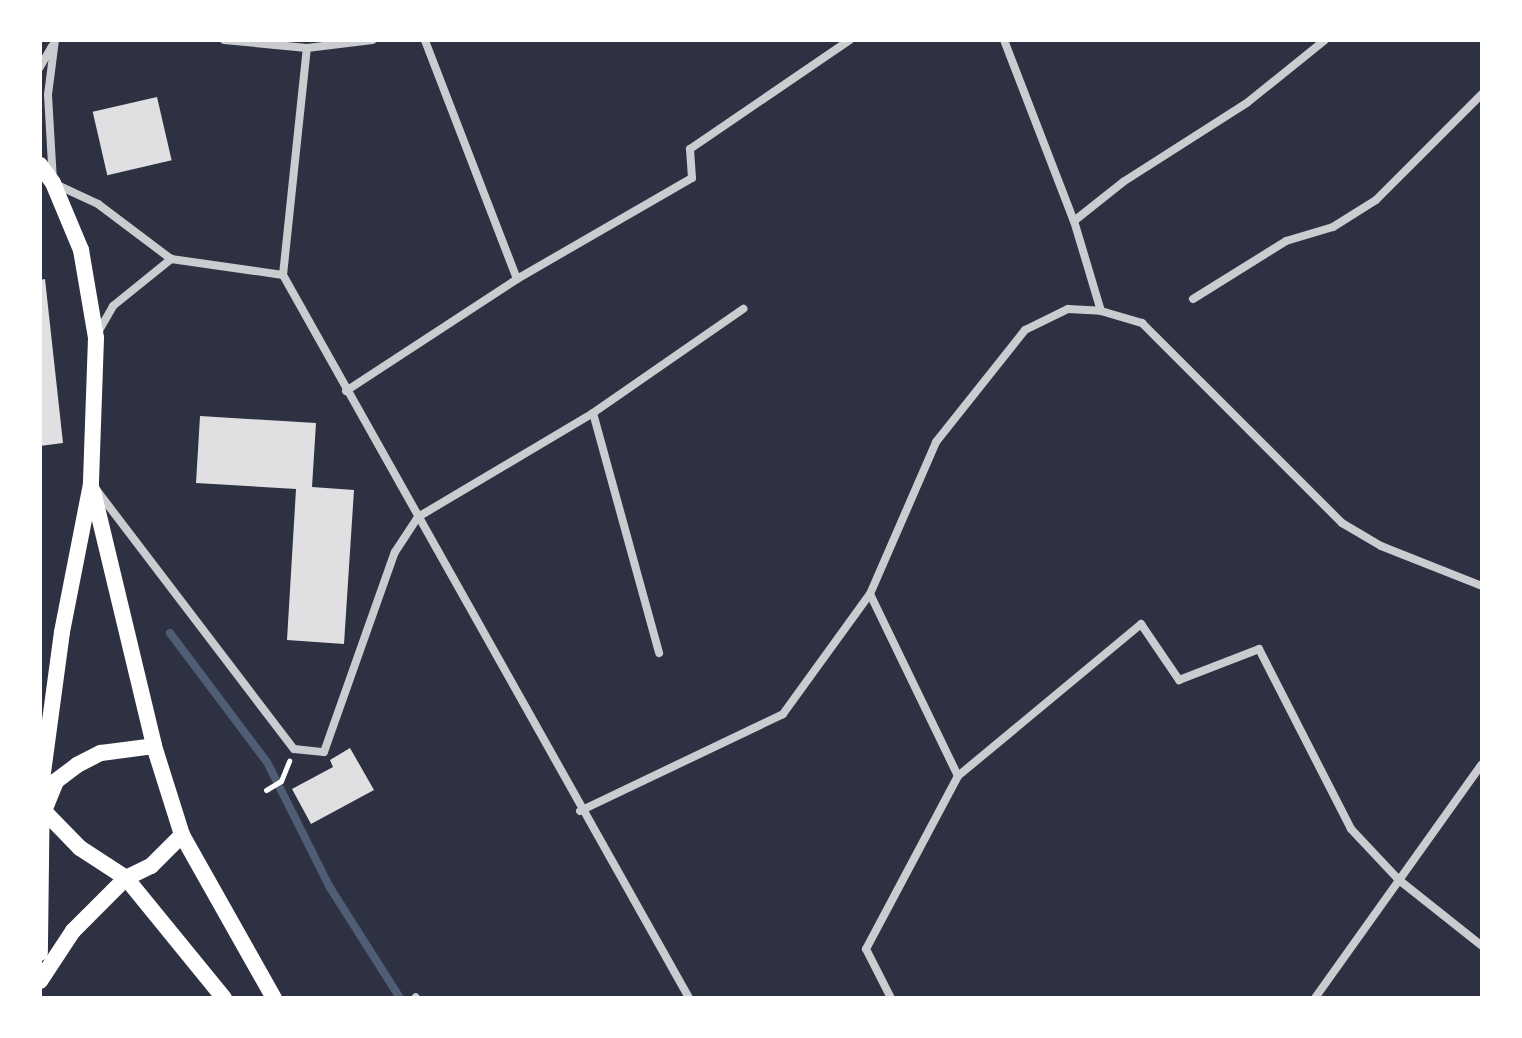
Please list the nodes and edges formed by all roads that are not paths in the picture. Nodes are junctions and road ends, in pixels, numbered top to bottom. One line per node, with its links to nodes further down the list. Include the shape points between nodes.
1 (224, 40): 8 (street)
2 (373, 40): 8 (street)
3 (425, 40): 16 (street)
4 (850, 40): 16 (street, via 690,149 692,178)
5 (1004, 40): 13 (street)
6 (1325, 40): 13 (street, via 1248,102 1123,182)
7 (55, 41): 9 (street); 12 (street, via 48,95)
8 (307, 48): 15 (street)
9 (40, 67)
10 (1482, 94): 17 (street, via 1376,200 1333,227 1286,241)
11 (40, 165): 12 (main road)
12 (53, 183): 14 (street, via 98,204); 20 (main road, via 81,250)
13 (1074, 221): 19 (street)
14 (171, 259): 15 (street); 20 (street, via 113,306)
15 (283, 275): 21 (street)
16 (517, 279): 21 (street)
17 (1193, 299)
18 (743, 309): 22 (street)
19 (1101, 311): 25 (street, via 1142,323 1342,523 1381,546); 26 (street, via 1068,309 1025,330 936,442)
20 (96, 338): 23 (main road)
21 (346, 391): 24 (street)
22 (593, 413): 24 (street); 27 (street)
23 (91, 484): 24 (street, via 294,749 324,752 395,552); 28 (main road); 31 (main road, via 62,632)
24 (418, 517): 32 (street)
25 (1482, 586)
26 (870, 594): 30 (street); 32 (street, via 783,714)
27 (659, 653)
28 (154, 746): 31 (main road, via 101,753 77,765 56,781); 33 (main road)
29 (1482, 764): 35 (street)
30 (958, 776): 35 (street, via 1141,624 1179,680 1259,649 1351,829); 42 (street, via 866,949)
31 (42, 809): 34 (main road, via 80,848); 37 (main road)
32 (580, 811): 41 (street)
33 (182, 835): 34 (main road, via 151,866); 40 (main road)
34 (126, 878): 38 (main road, via 73,931); 39 (main road)
35 (1399, 880): 36 (street); 43 (street)
36 (1482, 946)
37 (40, 953)
38 (40, 981)
39 (224, 998)
40 (274, 998)
41 (689, 998)
42 (891, 998)
43 (1315, 998)

